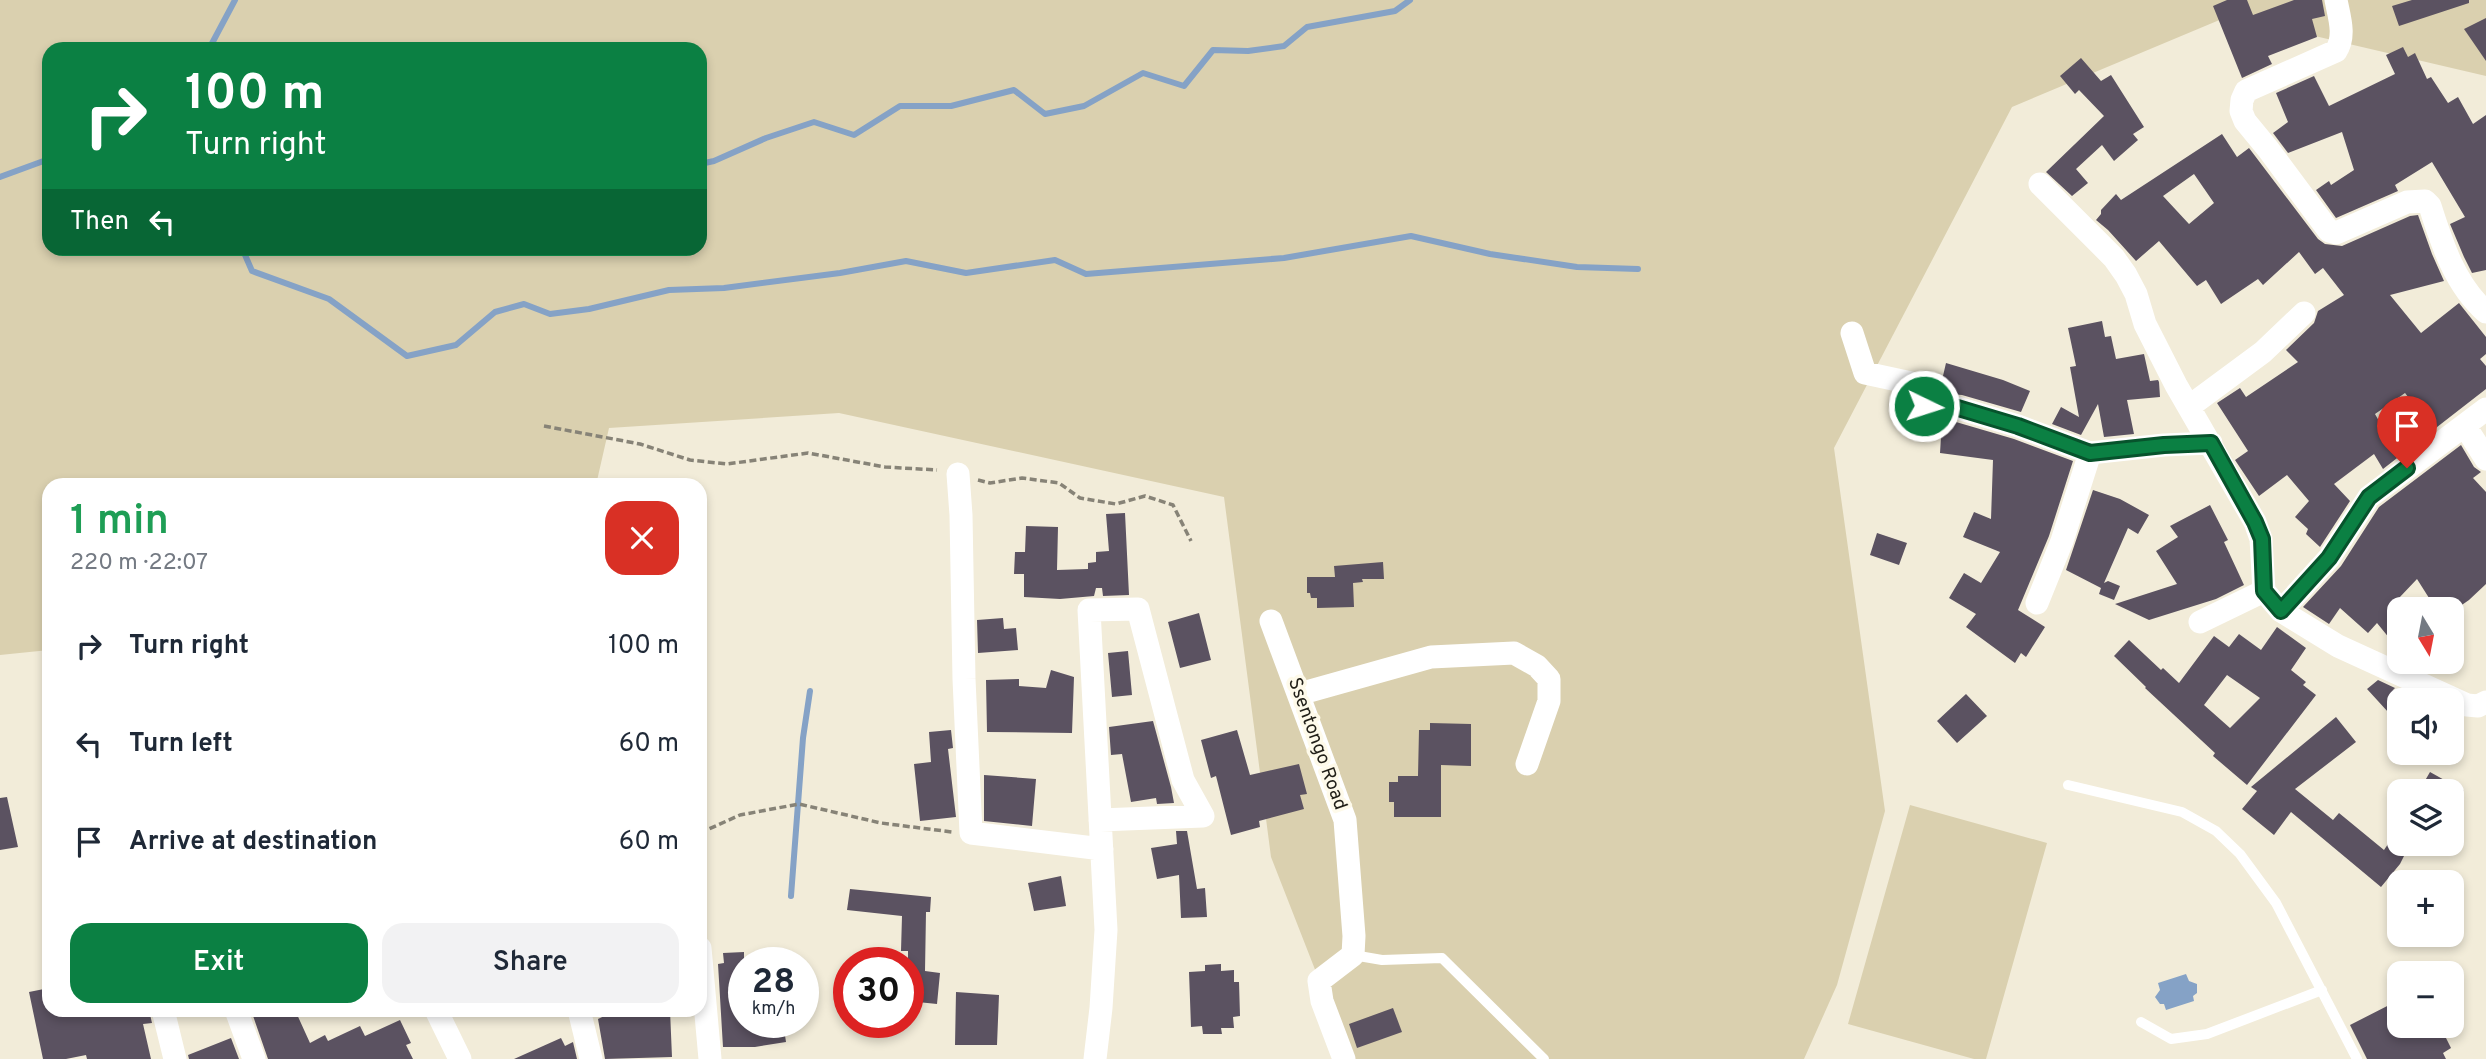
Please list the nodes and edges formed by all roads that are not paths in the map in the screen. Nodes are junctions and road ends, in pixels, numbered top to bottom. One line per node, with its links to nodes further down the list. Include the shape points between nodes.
1 (2336, 0): 3 (street, via 2340,46 2246,90 2241,111 2245,121 2329,231 2336,233 2407,202 2425,201 2456,275)
2 (2040, 184): 6 (street, via 2126,275 2145,324)
3 (2483, 305)
4 (2304, 313): 6 (street, via 2263,352)
5 (1852, 333): 10 (street, via 1865,373 1925,386 1924,406 1958,408)
6 (2190, 407): 9 (street)
7 (2486, 409): 8 (street)
8 (2465, 426): 11 (street); 15 (street, via 2369,497 2329,558)
9 (2211, 443): 10 (street); 13 (street, via 2262,539)
10 (2090, 453): 14 (street)
11 (2486, 459)
12 (958, 474): 23 (street, via 971,833)
13 (2264, 591): 15 (street); 17 (street)
14 (2037, 603)
15 (2281, 611): 19 (street, via 2338,646 2467,705)
16 (1271, 621): 18 (street, Ssentongo Road)
17 (2200, 622)
18 (1299, 694): 20 (street, via 1432,657 1514,653 1549,678 1549,701); 24 (street, Ssentongo Road, via 1345,820)
19 (2486, 702)
20 (1527, 764)
21 (2068, 785): 25 (lane, via 2182,813 2216,831 2240,854 2276,903)
22 (1100, 820): 22 (street, via 1089,610 1138,609 1182,780 1203,816); 23 (street)
23 (1102, 849): 37 (street, via 1105,957)
24 (1353, 955): 38 (street, via 1319,981); 39 (lane, via 1382,960 1442,958)
25 (2322, 990): 31 (lane, via 2207,1034 2171,1039); 40 (lane)
26 (165, 1017): 32 (street)
27 (239, 1017): 33 (street)
28 (439, 1017): 34 (street)
29 (581, 1017): 35 (street)
30 (706, 1017): 36 (street)
31 (2141, 1022)
32 (175, 1059)
33 (254, 1059)
34 (460, 1059)
35 (591, 1059)
36 (710, 1059)
37 (1095, 1059)
38 (1344, 1059)
39 (1544, 1059)
40 (2357, 1059)

